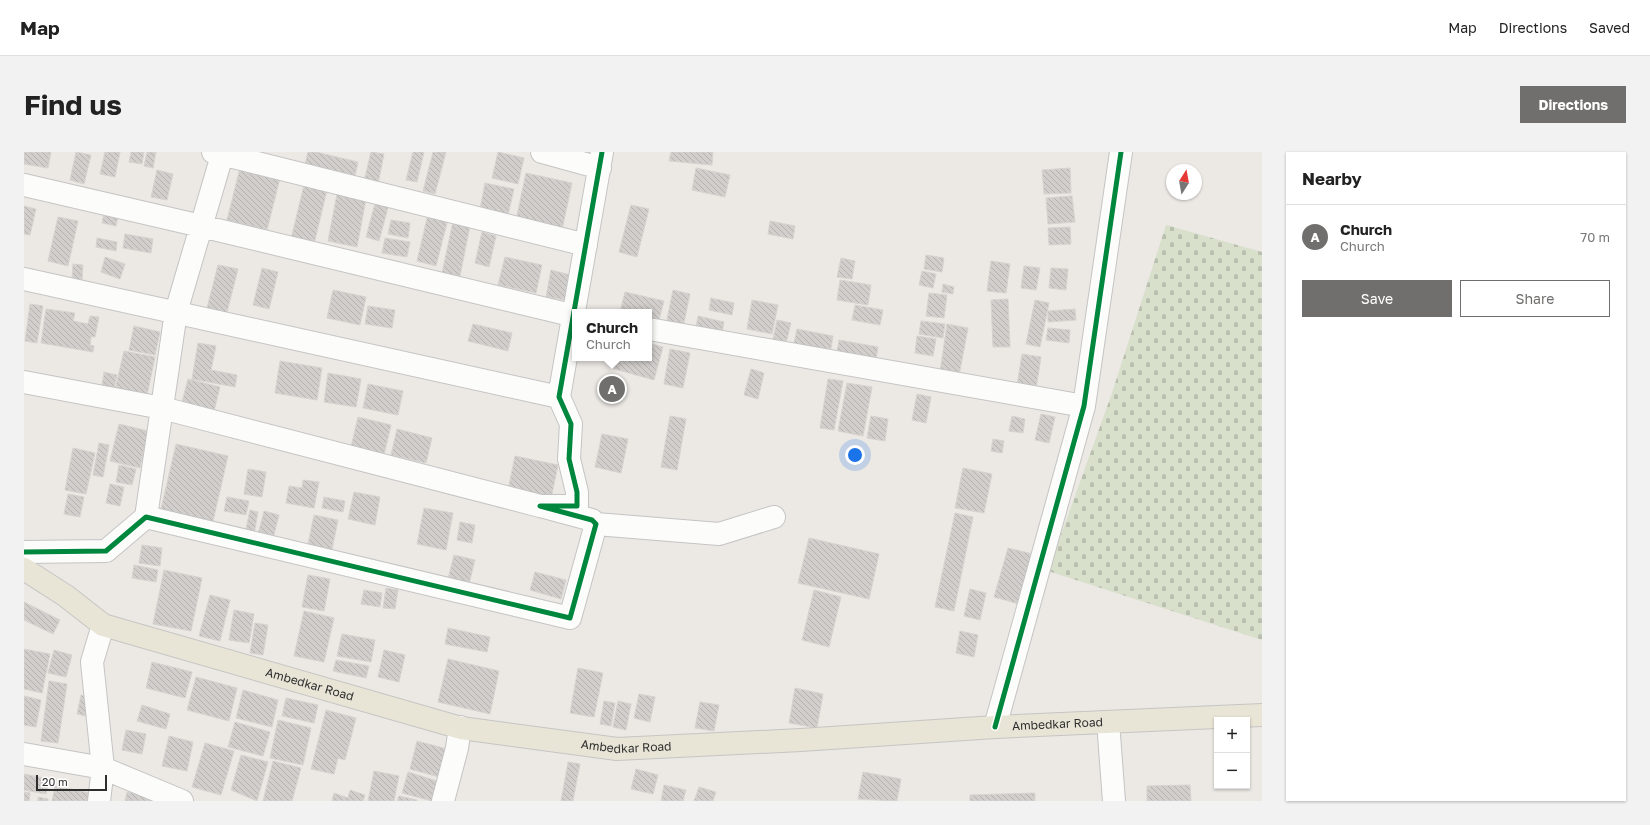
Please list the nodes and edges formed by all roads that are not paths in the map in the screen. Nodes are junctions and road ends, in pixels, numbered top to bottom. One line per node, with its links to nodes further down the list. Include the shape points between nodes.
1 (542, 152): 4 (street)
2 (1121, 152): 16 (street)
3 (220, 153): 6 (street); 7 (street)
4 (601, 160): 7 (street)
5 (24, 185): 6 (street)
6 (201, 226): 10 (street); 11 (street)
7 (586, 245): 9 (street)
8 (24, 279): 10 (street)
9 (575, 309)
10 (176, 312): 15 (street); 17 (street)
11 (572, 316)
12 (572, 327): 15 (street)
13 (652, 330): 16 (street)
14 (24, 382): 17 (street)
15 (559, 397): 18 (street, via 570,424 569,459 577,492 577,506)
16 (1084, 406): 28 (street)
17 (162, 408): 18 (street); 19 (street)
18 (540, 506): 21 (street, via 592,520)
19 (146, 517): 21 (street, via 570,618); 22 (street, via 106,551)
20 (774, 517): 21 (street, via 719,534)
21 (596, 524)
22 (24, 552)
23 (24, 568): 24 (main road, Ambedkar Road)
24 (103, 625): 27 (main road, Ambedkar Road); 30 (street, via 92,662)
25 (1262, 715): 26 (main road, Ambedkar Road)
26 (1108, 722): 28 (main road, Ambedkar Road); 34 (street)
27 (460, 726): 28 (main road, Ambedkar Road, via 617,749); 33 (street)
28 (995, 727)
29 (24, 754): 30 (street)
30 (102, 768): 31 (street); 32 (street)
31 (99, 801)
32 (182, 801)
33 (443, 801)
34 (1114, 801)

